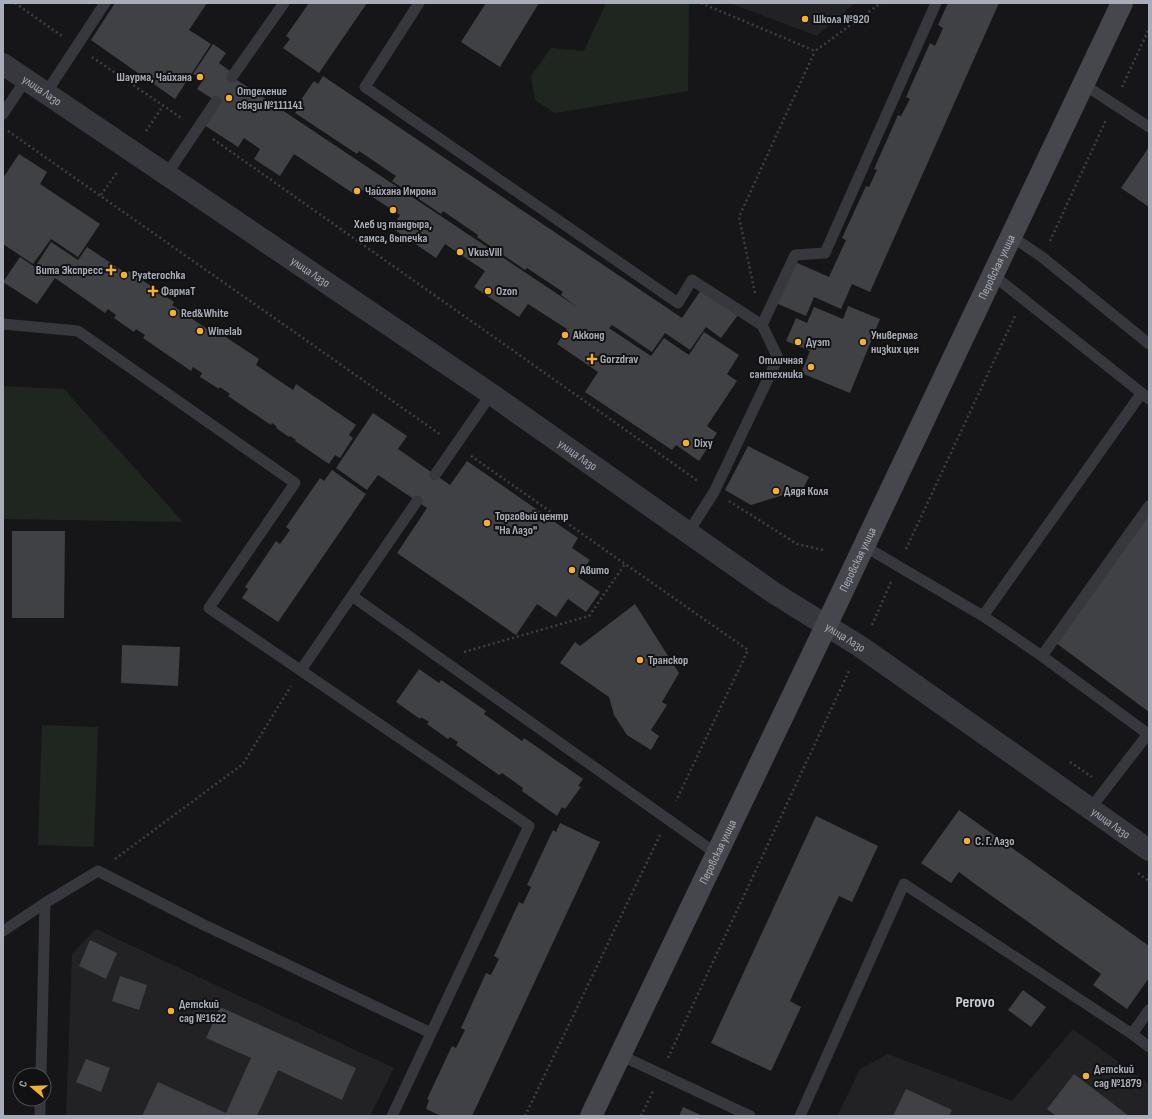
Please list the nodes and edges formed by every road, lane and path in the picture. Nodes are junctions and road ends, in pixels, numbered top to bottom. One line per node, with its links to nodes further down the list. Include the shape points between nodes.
1 (15, 3): 10 (path)
2 (105, 3): 10 (lane)
3 (284, 3): 13 (lane)
4 (419, 3): 29 (lane, via 365,87 678,302 692,280)
5 (701, 3): 11 (path)
6 (881, 3): 11 (path)
7 (936, 3): 29 (lane, via 825,253 795,255)
8 (1122, 3): 15 (main road, Перовская улица)
9 (1149, 29): 18 (path)
10 (76, 47): 16 (lane); 22 (path)
11 (815, 51): 29 (path, via 739,217)
12 (3, 64): 14 (street, улица Лазо)
13 (232, 76)
14 (26, 79): 16 (street, улица Лазо); 19 (lane)
15 (1083, 84): 18 (lane); 24 (main road, Перовская улица)
16 (46, 92): 23 (street, улица Лазо)
17 (216, 102): 22 (lane)
18 (1114, 104): 21 (lane); 25 (path)
19 (3, 114)
20 (3, 127): 33 (path)
21 (1149, 127)
22 (197, 128): 23 (lane); 35 (path)
23 (167, 174): 31 (street, улица Лазо)
24 (1011, 236): 25 (lane); 26 (main road, Перовская улица)
25 (1042, 257): 30 (lane)
26 (993, 275): 27 (lane); 39 (main road, Перовская улица)
27 (1023, 299): 32 (lane); 42 (path)
28 (3, 324): 50 (lane, via 78,331 295,483 209,608)
29 (762, 325): 35 (lane, via 778,358)
30 (1149, 344)
31 (491, 394): 33 (lane); 38 (street, улица Лазо)
32 (1145, 396): 44 (lane)
33 (456, 445): 34 (lane); 41 (path)
34 (435, 475)
35 (714, 492): 38 (lane); 40 (path, via 798,544)
36 (417, 501): 43 (lane)
37 (1149, 506): 47 (lane)
38 (688, 533): 46 (street, улица Лазо)
39 (864, 546): 42 (lane); 46 (main road, Перовская улица)
40 (823, 550)
41 (625, 564): 48 (path, via 589,616); 53 (path, via 748,650)
42 (898, 566): 44 (lane); 45 (path)
43 (352, 596): 48 (lane); 50 (lane)
44 (983, 616): 47 (lane)
45 (871, 624)
46 (826, 626): 52 (street, улица Лазо, via 861,647); 55 (main road, Перовская улица)
47 (1042, 656): 51 (lane)
48 (441, 659): 53 (lane)
49 (850, 669): 65 (path)
50 (301, 670): 56 (path, via 243,764); 60 (lane, via 529,826)
51 (1149, 734): 52 (lane)
52 (1090, 809): 54 (street, улица Лазо)
53 (667, 819): 55 (lane); 67 (path)
54 (1149, 850)
55 (717, 854): 63 (main road, Перовская улица)
56 (98, 871): 57 (lane); 60 (lane, via 202,924)
57 (45, 903): 58 (lane); 64 (lane)
58 (3, 931)
59 (1149, 1010): 61 (lane)
60 (431, 1033): 66 (lane)
61 (1132, 1034): 62 (lane); 71 (lane, via 904,884)
62 (1149, 1047)
63 (620, 1055): 65 (lane); 68 (main road, Перовская улица)
64 (41, 1067)
65 (661, 1074): 69 (path); 70 (lane)
66 (392, 1116)
67 (526, 1116)
68 (591, 1116)
69 (641, 1116)
70 (750, 1116)
71 (800, 1116)

